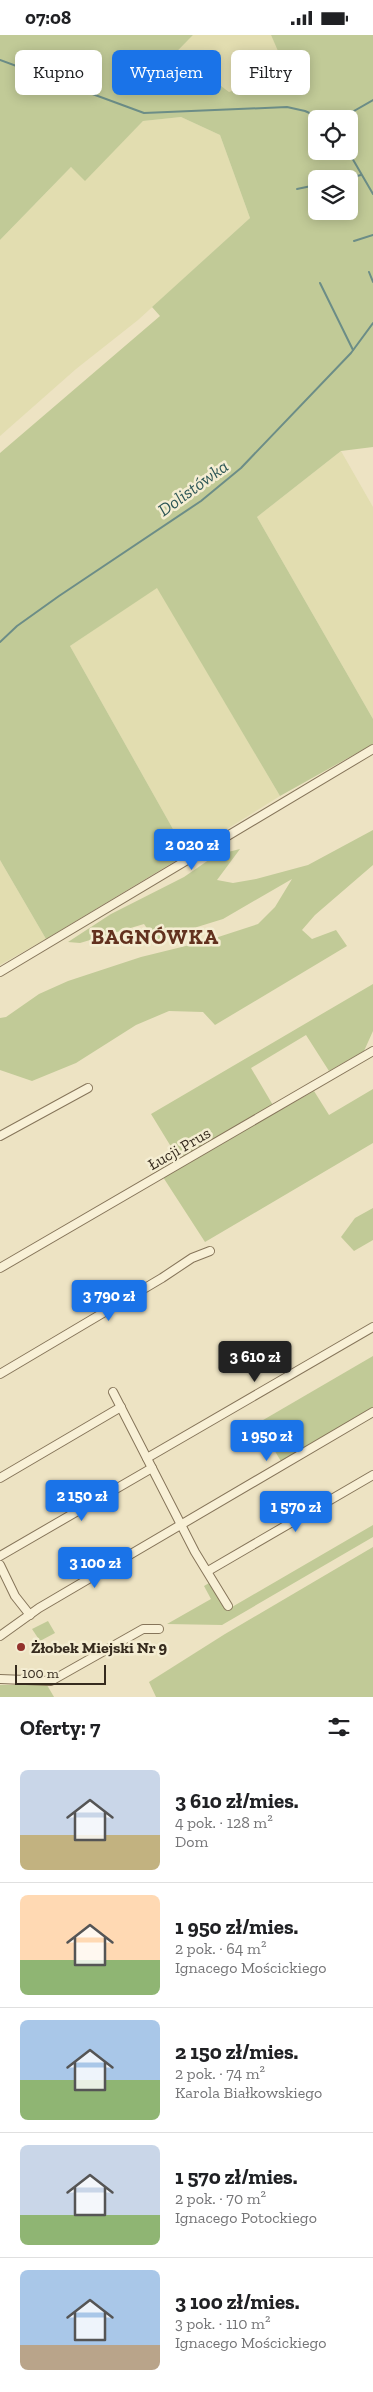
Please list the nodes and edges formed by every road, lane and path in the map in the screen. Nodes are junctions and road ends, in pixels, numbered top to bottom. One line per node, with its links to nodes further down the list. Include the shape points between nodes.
1 (373, 749): 2 (street)
2 (0, 972)
3 (373, 1051): 7 (street, Łucji Prus)
4 (88, 1087): 5 (street)
5 (0, 1136)
6 (210, 1251): 9 (street, via 192,1258)
7 (0, 1269)
8 (373, 1327): 13 (street)
9 (0, 1374)
10 (113, 1392): 11 (street)
11 (121, 1407): 13 (street); 16 (street)
12 (373, 1412): 17 (street)
13 (148, 1458): 14 (street)
14 (152, 1468): 17 (street); 18 (street)
15 (373, 1475): 20 (street)
16 (0, 1477)
17 (181, 1525): 20 (street); 22 (street)
18 (0, 1556)
19 (0, 1565): 22 (street, via 15,1596)
20 (208, 1571): 21 (street)
21 (228, 1606)
22 (30, 1615): 24 (street)
23 (159, 1629): 25 (street, via 143,1629 51,1681)
24 (0, 1636)
25 (0, 1679)

